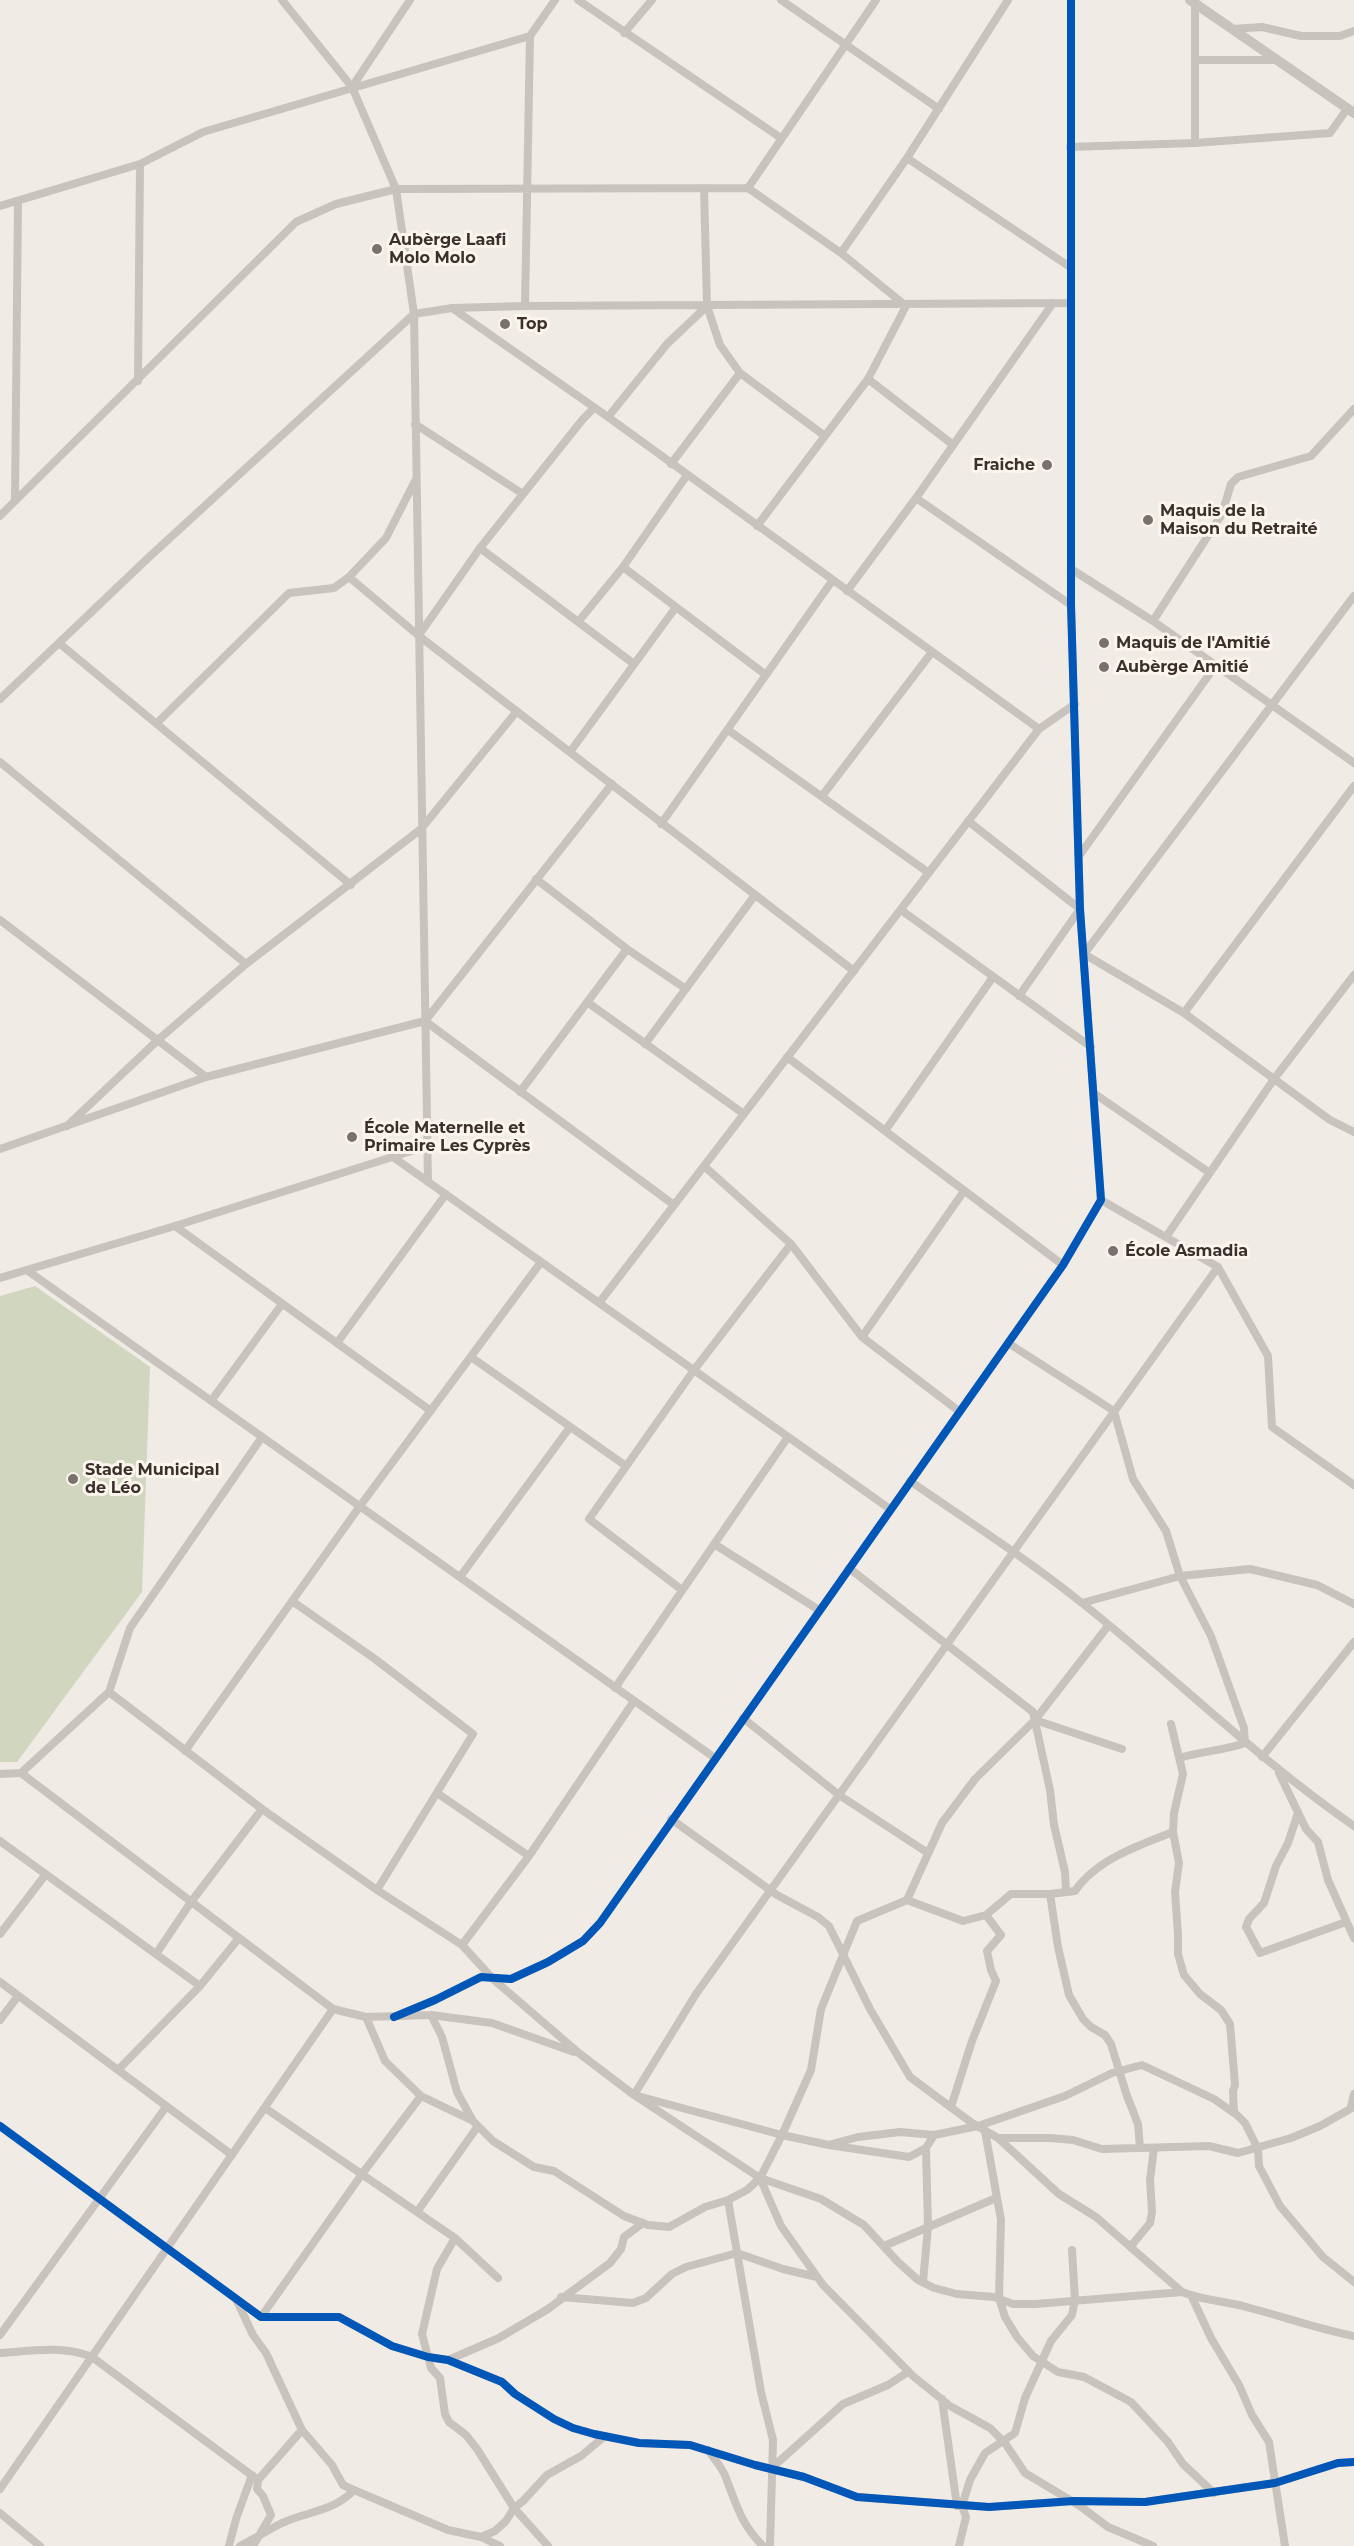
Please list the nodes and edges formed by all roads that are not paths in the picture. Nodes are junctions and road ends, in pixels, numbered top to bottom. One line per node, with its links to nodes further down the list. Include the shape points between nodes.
1 (282, 0): 18 (street)
2 (410, 0): 18 (street)
3 (555, 0): 14 (street)
4 (578, 0): 13 (street)
5 (652, 0): 13 (street)
6 (781, 0): 15 (street)
7 (876, 0): 15 (street)
8 (1008, 0): 19 (street)
9 (1071, 0): 23 (street)
10 (1193, 2): 11 (street); 16 (street)
11 (1233, 29): 12 (street, via 1262,27 1301,36 1340,36); 17 (street)
12 (1354, 31)
13 (624, 33): 21 (street)
14 (530, 36): 18 (street); 26 (street)
15 (845, 44): 19 (street); 21 (street)
16 (1195, 60): 17 (street); 22 (street)
17 (1278, 60): 20 (street)
18 (352, 87): 25 (street, via 203,132); 29 (street)
19 (939, 109): 24 (street)
20 (1351, 111): 22 (street, via 1330,133)
21 (781, 138): 28 (street)
22 (1195, 143): 23 (street)
23 (1070, 147): 33 (street)
24 (907, 158): 32 (street); 33 (street)
25 (140, 164): 30 (street); 43 (street)
26 (526, 188): 27 (street); 29 (street); 36 (street)
27 (704, 188): 28 (street); 37 (street)
28 (748, 188): 32 (street)
29 (396, 189): 40 (street); 43 (street, via 336,204 296,222)
30 (18, 202): 31 (street); 55 (street)
31 (0, 206)
32 (841, 253): 38 (street)
33 (1070, 267): 35 (street)
34 (1053, 303): 35 (street); 38 (street); 49 (street)
35 (1070, 303): 60 (street)
36 (525, 306): 37 (street); 39 (street)
37 (707, 306): 38 (street); 41 (street, via 720,345); 46 (street, via 667,344)
38 (906, 306): 42 (street)
39 (452, 308): 40 (street); 44 (street)
40 (414, 314): 47 (street); 70 (street)
41 (740, 373): 48 (street); 50 (street)
42 (868, 379): 48 (street); 49 (street)
43 (138, 381): 55 (street)
44 (594, 408): 46 (street); 53 (street)
45 (1354, 409): 67 (street, via 1311,456 1238,477 1231,484 1222,514)
46 (608, 417): 50 (street)
47 (415, 424): 52 (street); 53 (street)
48 (825, 436): 57 (street)
49 (952, 444): 54 (street)
50 (671, 464): 51 (street)
51 (687, 475): 57 (street); 59 (street)
52 (416, 479): 61 (street, via 386,538); 69 (street)
53 (523, 494): 58 (street)
54 (916, 498): 63 (street); 65 (street)
55 (15, 501): 56 (street)
56 (0, 516)
57 (757, 526): 62 (street)
58 (480, 548): 68 (street); 69 (street)
59 (623, 567): 66 (street); 68 (street)
60 (1071, 569): 65 (street); 67 (street)
61 (349, 577): 69 (street); 79 (street, via 334,588 290,593)
62 (832, 580): 63 (street); 74 (street)
63 (847, 591): 71 (street)
64 (1354, 596): 77 (street)
65 (1071, 605): 76 (street)
66 (676, 607): 72 (street); 74 (street)
67 (1153, 621): 73 (street)
68 (578, 622): 72 (street)
69 (419, 636): 78 (street); 90 (street)
70 (59, 643): 75 (street); 79 (street)
71 (932, 652): 81 (street); 87 (street)
72 (634, 664): 82 (street)
73 (1216, 665): 77 (street); 91 (street)
74 (766, 675): 80 (street)
75 (0, 699)
76 (1075, 704): 81 (street); 91 (street)
77 (1273, 705): 84 (street); 100 (street)
78 (516, 711): 82 (street); 90 (street)
79 (157, 723): 94 (street)
80 (728, 729): 87 (street); 89 (street)
81 (1039, 729): 88 (street)
82 (570, 752): 85 (street)
83 (0, 762): 101 (street)
84 (1354, 763)
85 (612, 784): 89 (street); 93 (street)
86 (1354, 786): 108 (street)
87 (822, 796): 92 (street)
88 (968, 821): 92 (street); 97 (street)
89 (661, 825): 95 (street)
90 (422, 830): 94 (street); 109 (street)
91 (1079, 856): 97 (street)
92 (928, 873): 96 (street)
93 (536, 879): 99 (street); 109 (street)
94 (351, 885): 101 (street)
95 (755, 895): 102 (street); 105 (street)
96 (901, 909): 102 (street); 104 (street)
97 (1080, 909): 100 (street); 106 (street)
98 (0, 921): 110 (street)
99 (627, 949): 105 (street); 107 (street)
100 (1084, 954): 108 (street); 112 (street)
101 (246, 964): 110 (street)
102 (854, 971): 113 (street)
103 (1354, 975): 115 (street)
104 (993, 977): 106 (street); 120 (street)
105 (686, 989): 111 (street)
106 (1018, 996): 112 (street)
107 (587, 1002): 111 (street); 116 (street)
108 (1184, 1013): 115 (street)
109 (425, 1021): 114 (street); 116 (street); 122 (street)
110 (159, 1039): 114 (street); 119 (street)
111 (645, 1044): 118 (street)
112 (1091, 1047): 117 (street)
113 (787, 1057): 118 (street); 120 (street)
114 (206, 1077): 119 (street)
115 (1274, 1079): 121 (street, via 1330,1120); 126 (street)
116 (520, 1092): 131 (street)
117 (1095, 1095): 126 (street); 130 (street)
118 (744, 1114): 125 (street)
119 (64, 1128): 123 (street)
120 (885, 1131): 128 (street)
121 (1354, 1132)
122 (427, 1146): 124 (street); 127 (street)
123 (0, 1149)
124 (393, 1157): 127 (street); 132 (street)
125 (704, 1166): 131 (street); 134 (street)
126 (1210, 1173): 133 (street)
127 (428, 1182): 129 (street)
128 (964, 1191): 136 (street); 142 (street)
129 (446, 1194): 135 (street); 143 (street)
130 (1101, 1200): 133 (street); 136 (street)
131 (674, 1205): 140 (street)
132 (175, 1226): 138 (street); 141 (street)
133 (1166, 1237): 137 (street)
134 (791, 1244): 142 (street); 146 (street)
135 (541, 1262): 140 (street); 145 (street)
136 (1063, 1265): 144 (street)
137 (1218, 1267): 149 (street); 156 (street, via 1268,1356 1272,1427)
138 (28, 1270): 139 (street); 147 (street)
139 (0, 1278)
140 (599, 1303): 146 (street)
141 (282, 1304): 143 (street); 147 (street)
142 (861, 1337): 150 (street)
143 (337, 1343): 148 (street)
144 (1008, 1343): 149 (street); 150 (street)
145 (471, 1357): 148 (street); 151 (street)
146 (694, 1370): 153 (street); 154 (street)
147 (211, 1401): 152 (street)
148 (431, 1411): 157 (street)
149 (1114, 1411): 160 (street); 162 (street, via 1133,1479 1166,1531)
150 (960, 1412): 155 (street)
151 (570, 1427): 154 (street); 163 (street)
152 (262, 1437): 157 (street); 173 (street, via 130,1628)
153 (788, 1437): 158 (street); 159 (street)
154 (626, 1466): 164 (street, via 588,1519)
155 (910, 1481): 158 (street); 160 (street)
156 (1354, 1485)
157 (360, 1506): 163 (street); 165 (street)
158 (890, 1509): 161 (street)
159 (714, 1544): 164 (street); 168 (street)
160 (1013, 1551): 166 (street); 171 (street)
161 (849, 1568): 168 (street); 171 (street)
162 (1180, 1576): 166 (street); 167 (street, via 1250,1569 1317,1585); 178 (street, via 1211,1636 1244,1728)
163 (460, 1577): 172 (street)
164 (682, 1590): 172 (street)
165 (292, 1601): 180 (street); 187 (street, via 473,1734)
166 (1082, 1603): 169 (street)
167 (1354, 1604)
168 (819, 1610): 175 (street)
169 (1108, 1626): 176 (street); 178 (street)
170 (1354, 1642): 181 (street)
171 (947, 1644): 176 (street, via 1033,1712); 188 (street)
172 (615, 1688): 174 (street)
173 (109, 1692): 180 (street); 185 (street)
174 (634, 1701): 182 (street); 196 (street)
175 (743, 1718): 182 (street); 188 (street)
176 (1035, 1720): 179 (street); 195 (street, via 975,1779 942,1823); 200 (street)
177 (1171, 1724): 183 (street)
178 (1245, 1743): 181 (street); 183 (street)
179 (1122, 1749)
180 (185, 1751): 189 (street)
181 (1262, 1757): 184 (street)
182 (715, 1758): 191 (street)
183 (1180, 1758): 193 (street, via 1183,1774)
184 (1277, 1770): 190 (street); 192 (street)
185 (21, 1773): 186 (street); 203 (street)
186 (0, 1774)
187 (437, 1793): 196 (street); 199 (street)
188 (839, 1795): 195 (street); 198 (street)
189 (262, 1809): 199 (street); 203 (street)
190 (1298, 1813): 205 (street, via 1318,1842 1328,1880); 205 (street, via 1263,1903 1246,1926 1250,1936 1260,1953)
191 (671, 1819): 198 (street); 212 (street, via 600,1923 583,1941 511,1979)
192 (1354, 1826)
193 (1173, 1832): 200 (street, via 1112,1860 1084,1877 1075,1891); 231 (street, via 1179,1863 1175,1892 1178,1954 1184,1975 1221,2010 1230,2024)
194 (0, 1841): 197 (street)
195 (928, 1853): 202 (street)
196 (529, 1856): 209 (street)
197 (46, 1874): 206 (street); 210 (street)
198 (771, 1889): 211 (street, via 829,1926); 225 (street, via 696,1994)
199 (377, 1890): 209 (street)
200 (1066, 1892): 201 (street)
201 (1050, 1894): 204 (street, via 1011,1894); 223 (street, via 1069,1995 1083,2019 1105,2034)
202 (907, 1900): 204 (street, via 963,1921); 211 (street, via 857,1921)
203 (191, 1902): 207 (street); 210 (street)
204 (986, 1915): 228 (street, via 1001,1935 987,1952 996,1980)
205 (1346, 1922): 208 (street)
206 (0, 1934)
207 (239, 1938): 214 (street); 216 (street)
208 (1354, 1938)
209 (462, 1945): 212 (street)
210 (156, 1954): 214 (street)
211 (844, 1954): 228 (street, via 910,2078); 235 (street, via 821,2009 811,2070)
212 (493, 1979): 219 (street, via 481,1977); 221 (street)
213 (0, 1982): 215 (street)
214 (200, 1986): 222 (street)
215 (18, 1996): 220 (street); 222 (street)
216 (333, 2009): 218 (street); 230 (street)
217 (431, 2015): 219 (street); 221 (street, via 492,2023); 232 (street, via 442,2037 457,2092)
218 (366, 2017): 219 (street); 226 (street, via 385,2061)
219 (394, 2017)
220 (0, 2020)
221 (580, 2054): 225 (street)
222 (117, 2070): 227 (street)
223 (1120, 2070): 231 (street, via 1142,2065 1157,2070); 234 (street); 240 (street, via 1138,2124)
224 (1354, 2094): 229 (street)
225 (634, 2095): 235 (street); 245 (street)
226 (421, 2096): 232 (street); 244 (street)
227 (166, 2106): 243 (street); 247 (street)
228 (951, 2107): 234 (street)
229 (1352, 2107): 242 (street, via 1320,2126)
230 (265, 2108): 243 (street); 244 (street)
231 (1234, 2112): 242 (street, via 1245,2123)
232 (476, 2124): 249 (street); 250 (street, via 534,2167 554,2171 624,2216)
233 (0, 2126): 247 (street)
234 (981, 2128): 236 (street); 237 (street); 246 (street)
235 (783, 2135): 238 (street); 245 (street)
236 (934, 2135): 238 (street, via 900,2132); 239 (street)
237 (998, 2138): 240 (street, via 1073,2140 1102,2149); 254 (street, via 1059,2194 1096,2217)
238 (829, 2145): 239 (street, via 909,2157)
239 (926, 2148): 251 (street)
240 (1140, 2148): 241 (street)
241 (1154, 2148): 242 (street, via 1209,2146 1238,2153); 254 (street, via 1150,2223)
242 (1258, 2149): 261 (street, via 1259,2166 1280,2206 1323,2257)
243 (232, 2155): 255 (street)
244 (362, 2174): 249 (street); 267 (street)
245 (760, 2178): 248 (street); 253 (street, via 821,2199 864,2225); 259 (street, via 781,2226)
246 (996, 2198): 251 (street); 265 (street, via 1001,2220)
247 (100, 2199): 255 (street); 268 (street)
248 (728, 2200): 250 (street, via 705,2207 669,2227); 257 (street)
249 (417, 2212): 252 (street)
250 (643, 2223): 263 (street, via 624,2237 621,2249 610,2263)
251 (928, 2227): 253 (street); 260 (street)
252 (455, 2238): 258 (street); 272 (street, via 437,2269 426,2314 422,2334)
253 (884, 2246): 260 (street)
254 (1131, 2246): 262 (street)
255 (168, 2248): 264 (street); 271 (street)
256 (1072, 2250): 266 (street)
257 (737, 2253): 259 (street); 263 (street, via 686,2267 672,2274 646,2298 633,2303); 282 (street, via 773,2440)
258 (498, 2278)
259 (817, 2278): 275 (street)
260 (923, 2282): 265 (street, via 957,2294)
261 (1354, 2282)
262 (1186, 2294): 266 (street); 269 (street); 284 (street, via 1269,2442)
263 (561, 2297): 273 (street, via 499,2338)
264 (235, 2298): 267 (street); 277 (street)
265 (999, 2298): 266 (street, via 1013,2304); 274 (street, via 1017,2337)
266 (1075, 2300): 274 (street, via 1072,2315 1051,2341)
267 (261, 2317): 272 (street, via 339,2317 392,2346)
268 (0, 2335)
269 (1354, 2336)
270 (0, 2353): 271 (street, via 62,2349)
271 (92, 2356): 283 (street); 285 (street)
272 (428, 2356): 273 (street); 290 (street, via 431,2368 440,2378 449,2422 477,2449)
273 (448, 2360): 278 (street, via 502,2382 554,2419)
274 (1042, 2361): 279 (street, via 1015,2433); 287 (street, via 1058,2372 1084,2377 1131,2402 1183,2464)
275 (908, 2372): 276 (street); 282 (street, via 843,2404)
276 (942, 2400): 279 (street, via 990,2428); 289 (street)
277 (302, 2430): 283 (street); 286 (street, via 332,2465 343,2485)
278 (604, 2436): 280 (street); 290 (street, via 581,2456 547,2475)
279 (1002, 2440): 288 (street, via 1025,2473); 289 (street, via 985,2453)
280 (708, 2450): 282 (street); 301 (street, via 726,2476 741,2517)
281 (1354, 2462): 284 (street, via 1338,2463)
282 (774, 2468): 289 (street, via 857,2497); 302 (street)
283 (255, 2478): 292 (street, via 256,2489 271,2515); 296 (street, via 236,2518)
284 (1275, 2483): 287 (street); 305 (street)
285 (0, 2489)
286 (354, 2490): 292 (street, via 332,2508 309,2512); 293 (street, via 448,2530)
287 (1214, 2493): 288 (street, via 1126,2504)
288 (1072, 2501): 289 (street); 304 (street, via 1108,2527)
289 (959, 2506): 294 (street, via 966,2517)
290 (514, 2508): 293 (street, via 500,2526); 300 (street)
291 (0, 2513): 295 (street)
292 (262, 2534): 297 (street); 298 (street)
293 (481, 2537): 299 (street)
294 (959, 2544): 303 (street)
295 (40, 2546)
296 (229, 2546)
297 (240, 2546)
298 (253, 2546)
299 (500, 2546)
300 (548, 2546)
301 (763, 2546)
302 (771, 2546)
303 (949, 2546)
304 (1153, 2546)
305 (1285, 2546)

